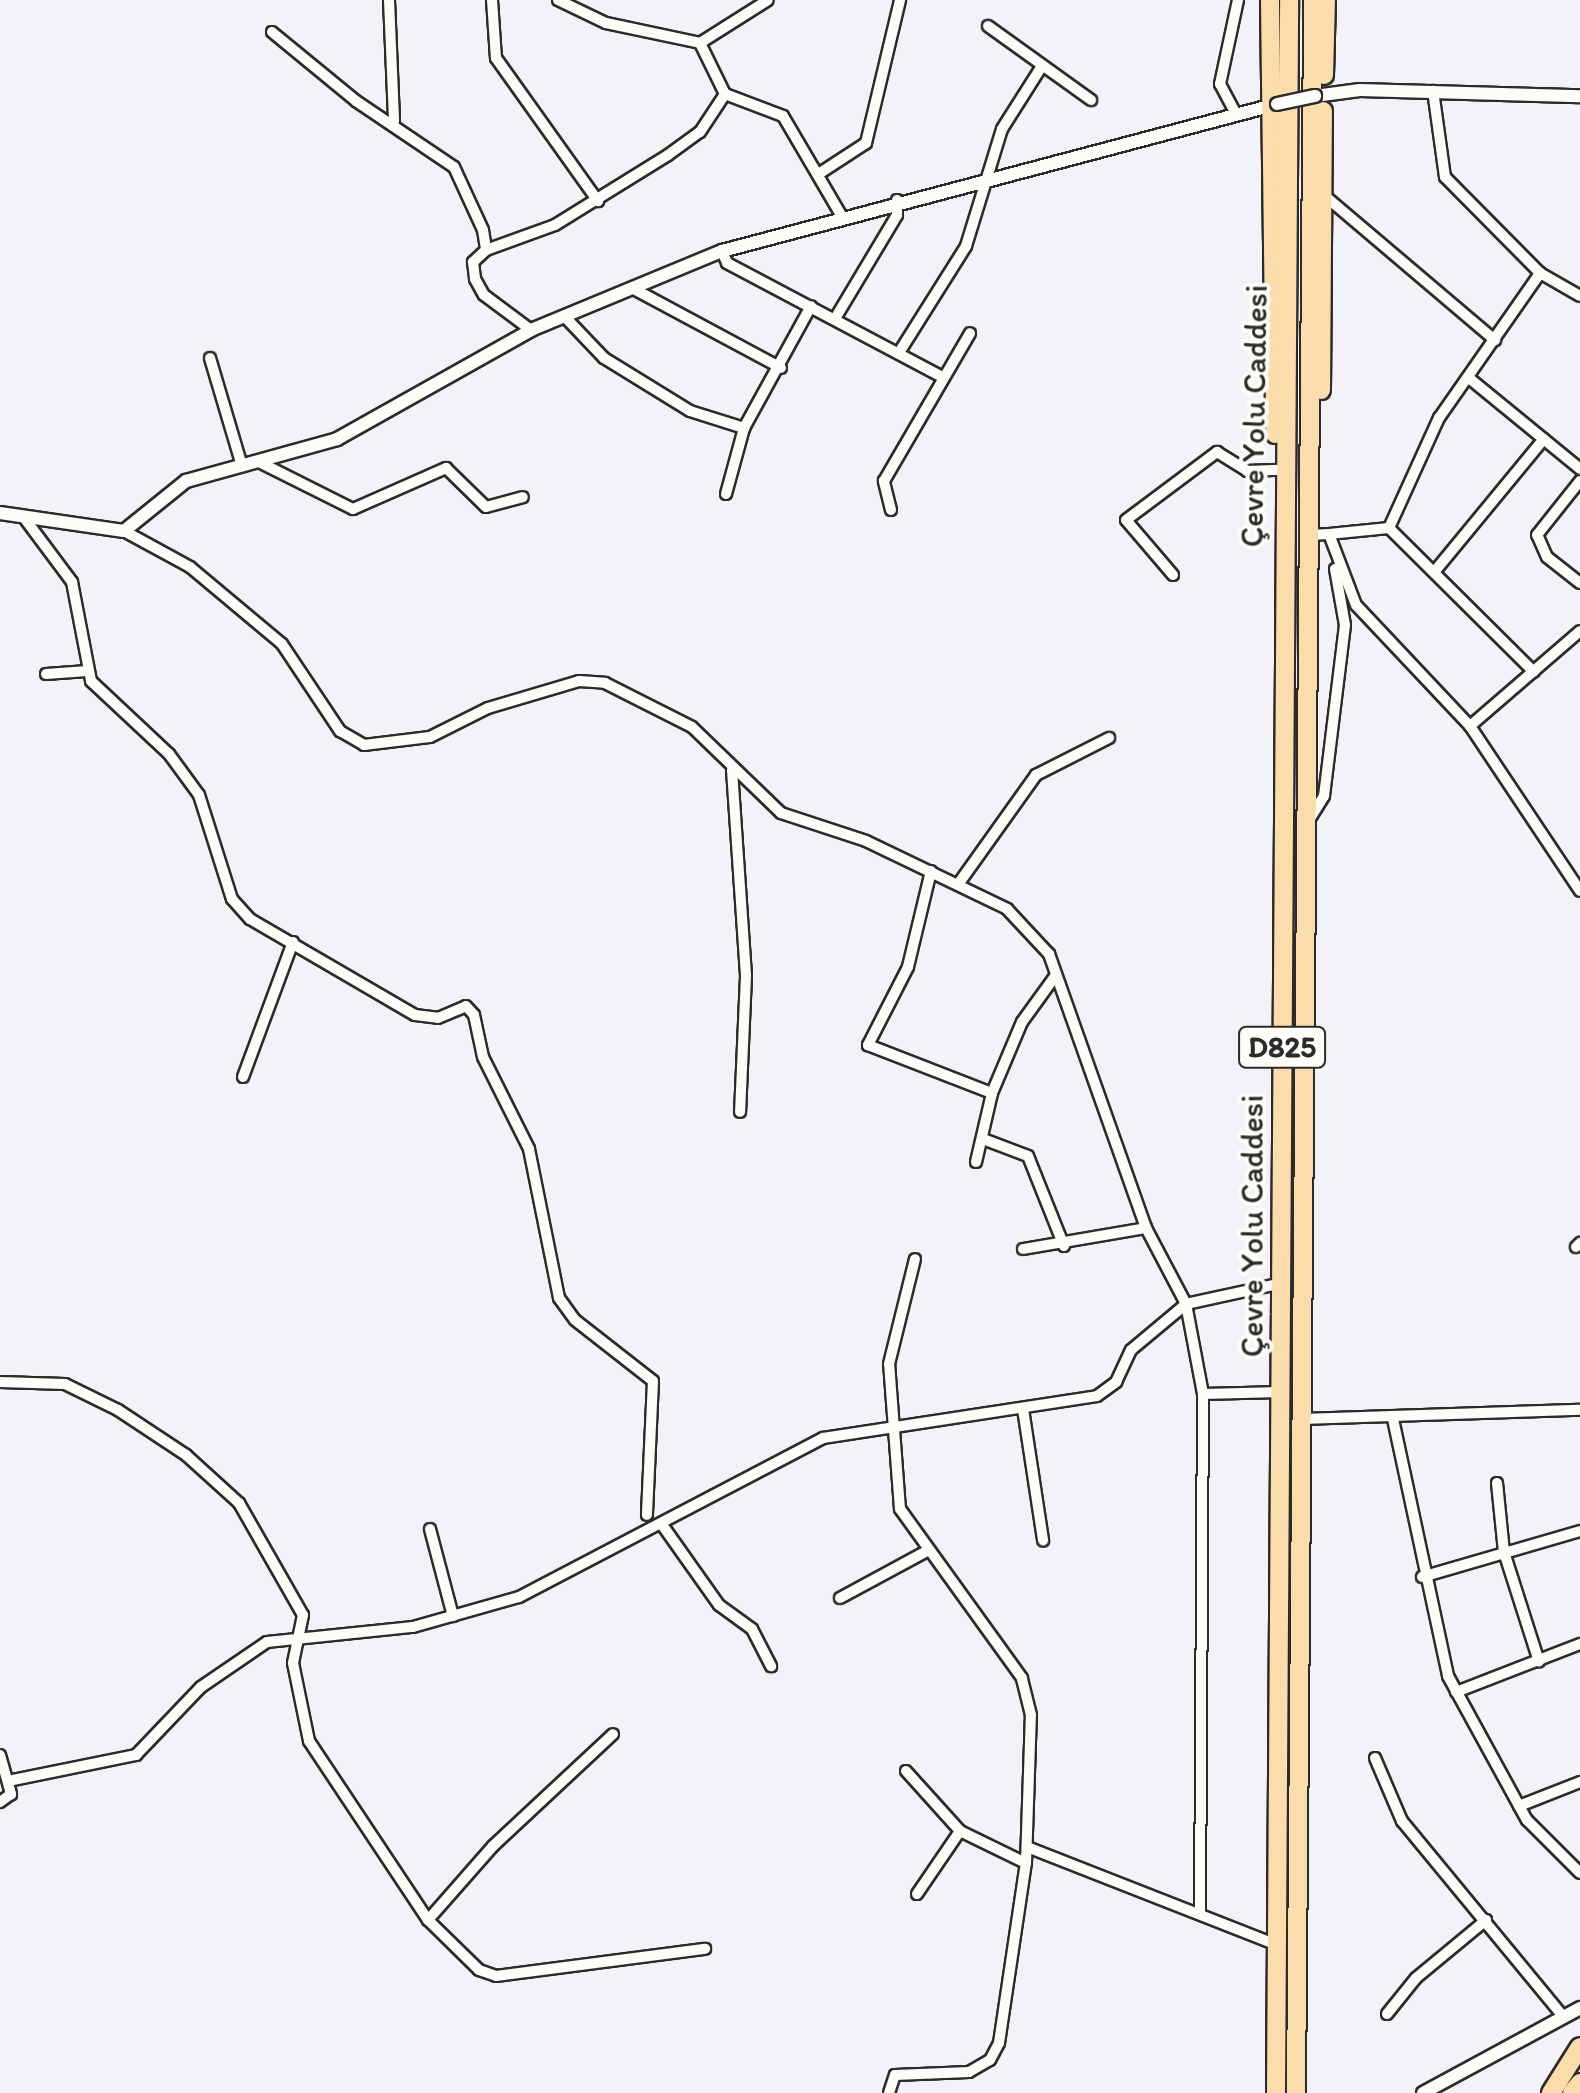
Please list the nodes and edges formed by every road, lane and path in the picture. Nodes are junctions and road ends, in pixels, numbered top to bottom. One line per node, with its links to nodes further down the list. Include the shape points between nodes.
1 (389, 0): 22 (street)
2 (492, 0): 27 (street, via 496,58)
3 (558, 0): 13 (street, via 606,23)
4 (768, 0): 13 (street)
5 (900, 0): 23 (street, via 866,143)
6 (1238, 0): 21 (street, via 1220,84)
7 (1270, 0): 20 (highway)
8 (1289, 0): 50 (highway, Çevre Yolu Caddesi / D825)
9 (1312, 0): 60 (highway, Çevre Yolu Caddesi / D825)
10 (1326, 0): 17 (highway)
11 (988, 26): 14 (street)
12 (272, 32): 22 (street, via 356,102)
13 (700, 42): 16 (street)
14 (1042, 66): 19 (street); 24 (street, via 1002,128)
15 (1433, 91): 17 (street); 18 (street); 31 (street, via 1445,176)
16 (725, 94): 23 (street, via 783,116); 27 (street, via 690,141)
17 (1319, 95): 20 (street, bridge); 25 (highway)
18 (1580, 96)
19 (1091, 100)
20 (1272, 105): 21 (street); 50 (highway, via 1271,409)
21 (1236, 114): 24 (street)
22 (394, 121): 29 (street, via 470,187)
23 (820, 173): 28 (street)
24 (990, 176): 26 (street); 40 (street, via 966,246)
25 (1326, 196): 39 (street); 60 (highway)
26 (897, 200): 28 (street); 36 (street, via 897,215)
27 (598, 201): 29 (street)
28 (841, 215): 30 (street)
29 (486, 250): 37 (street, via 473,262 484,296)
30 (722, 252): 32 (street); 34 (street, via 727,263)
31 (1540, 274): 33 (street); 39 (street)
32 (632, 288): 35 (street); 42 (street)
33 (1580, 296)
34 (811, 306): 36 (street); 42 (street)
35 (564, 316): 37 (street); 45 (street, via 604,358 690,411)
36 (836, 317): 40 (street)
37 (531, 330): 47 (street, via 336,439)
38 (970, 333): 43 (street)
39 (1495, 340): 44 (street)
40 (900, 351): 43 (street)
41 (210, 358): 48 (street)
42 (781, 368): 45 (street)
43 (940, 376): 54 (street, via 884,481)
44 (1469, 378): 46 (street); 57 (street, via 1439,418)
45 (744, 428): 52 (street)
46 (1544, 439): 49 (street); 62 (street)
47 (262, 462): 48 (street); 53 (street, via 352,508 446,468 486,507)
48 (242, 466): 58 (street, via 186,481)
49 (1580, 469)
50 (1281, 480): 63 (street, via 1217,452 1126,520); 87 (highway, Çevre Yolu Caddesi / D825)
51 (1580, 482): 64 (street, via 1537,535 1547,556)
52 (726, 494)
53 (523, 497)
54 (891, 510)
55 (0, 513): 56 (street)
56 (25, 519): 58 (street); 66 (street, via 72,582)
57 (1388, 528): 59 (street); 62 (street)
58 (124, 532): 71 (street, via 190,567 282,644 340,731 364,745 430,737 488,708 579,681 658,706 692,727)
59 (1329, 534): 60 (street); 61 (street)
60 (1309, 535): 72 (highway, Çevre Yolu Caddesi / D825)
61 (1333, 558): 69 (street, via 1356,605); 72 (street, via 1344,626 1324,796)
62 (1435, 571): 67 (street)
63 (1173, 575)
64 (1580, 584)
65 (1580, 631): 67 (street)
66 (87, 671): 68 (street); 76 (street, via 199,795 232,900 250,919)
67 (1534, 672): 69 (street)
68 (46, 674)
69 (1470, 726): 75 (street)
70 (1108, 738): 74 (street, via 1036,775)
71 (732, 769): 73 (street, via 781,813); 80 (street, via 746,976)
72 (1304, 827): 94 (highway, Çevre Yolu Caddesi / D825)
73 (931, 871): 74 (street); 79 (street, via 908,967 868,1044)
74 (959, 882): 77 (street, via 1033,931)
75 (1579, 885)
76 (293, 942): 78 (street); 98 (street, via 414,1015 438,1018 466,1006 474,1015 483,1057 529,1149 560,1298 575,1320 652,1381)
77 (1056, 975): 79 (street, via 1022,1022); 83 (street)
78 (243, 1077)
79 (992, 1093): 81 (street)
80 (740, 1112)
81 (983, 1139): 82 (street); 84 (street, via 1028,1156)
82 (976, 1162)
83 (1146, 1228): 84 (street); 88 (street)
84 (1064, 1246): 85 (street)
85 (1023, 1248)
86 (915, 1259): 96 (street, via 895,1316)
87 (1282, 1283): 88 (street); 90 (highway, Çevre Yolu Caddesi / D825)
88 (1186, 1304): 91 (street); 92 (street, via 1131,1350 1106,1392)
89 (0, 1382): 108 (street, via 65,1384 132,1419 222,1485 302,1615)
90 (1282, 1392): 91 (street); 129 (highway, Çevre Yolu Caddesi / D825)
91 (1203, 1394): 126 (street)
92 (1024, 1408): 96 (street); 102 (street)
93 (1580, 1410): 95 (street)
94 (1302, 1419): 95 (street); 131 (highway, Çevre Yolu Caddesi / D825)
95 (1393, 1419): 105 (street)
96 (890, 1429): 99 (street, via 823,1438); 103 (street, via 900,1509)
97 (1497, 1483): 104 (street)
98 (647, 1515)
99 (663, 1526): 107 (street, via 602,1549 519,1597); 111 (street, via 718,1606 752,1630)
100 (430, 1530): 107 (street)
101 (1580, 1532): 104 (street)
102 (1042, 1540)
103 (925, 1552): 106 (street); 122 (street, via 1028,1691)
104 (1504, 1552): 105 (street); 110 (street)
105 (1422, 1576): 112 (street)
106 (840, 1598)
107 (453, 1616): 108 (street)
108 (299, 1640): 117 (street, via 267,1642 201,1687 136,1755); 127 (street, via 293,1663 309,1740)
109 (1580, 1644): 110 (street)
110 (1539, 1662): 112 (street)
111 (770, 1666)
112 (1456, 1692): 120 (street)
113 (612, 1734): 127 (street, via 492,1846)
114 (0, 1754): 117 (street)
115 (1374, 1758): 128 (street, via 1402,1821)
116 (906, 1771): 121 (street)
117 (8, 1781): 119 (street, via 10,1794)
118 (1580, 1782): 120 (street)
119 (0, 1802)
120 (1519, 1806): 124 (street)
121 (960, 1830): 123 (street); 125 (street)
122 (1026, 1846): 123 (street); 126 (street)
123 (1026, 1863): 138 (street, via 990,2060 969,2072 895,2075)
124 (1580, 1873)
125 (917, 1894)
126 (1200, 1913): 129 (street)
127 (428, 1920): 130 (street, via 479,1970 496,1976)
128 (1486, 1920): 134 (street, via 1416,1978); 135 (street)
129 (1275, 1944): 132 (highway, Çevre Yolu Caddesi / D825)
130 (706, 1949)
131 (1298, 1980): 141 (highway, Çevre Yolu Caddesi / D825); 142 (highway)
132 (1275, 1989): 139 (highway); 140 (highway, Çevre Yolu Caddesi / D825)
133 (1580, 2008): 135 (street)
134 (1387, 2014)
135 (1561, 2014): 143 (street)
136 (1580, 2048): 144 (highway)
137 (1580, 2088): 145 (highway)
138 (889, 2093)
139 (1266, 2093)
140 (1276, 2093)
141 (1296, 2093)
142 (1307, 2093)
143 (1423, 2093)
144 (1551, 2093)
145 (1572, 2093)

